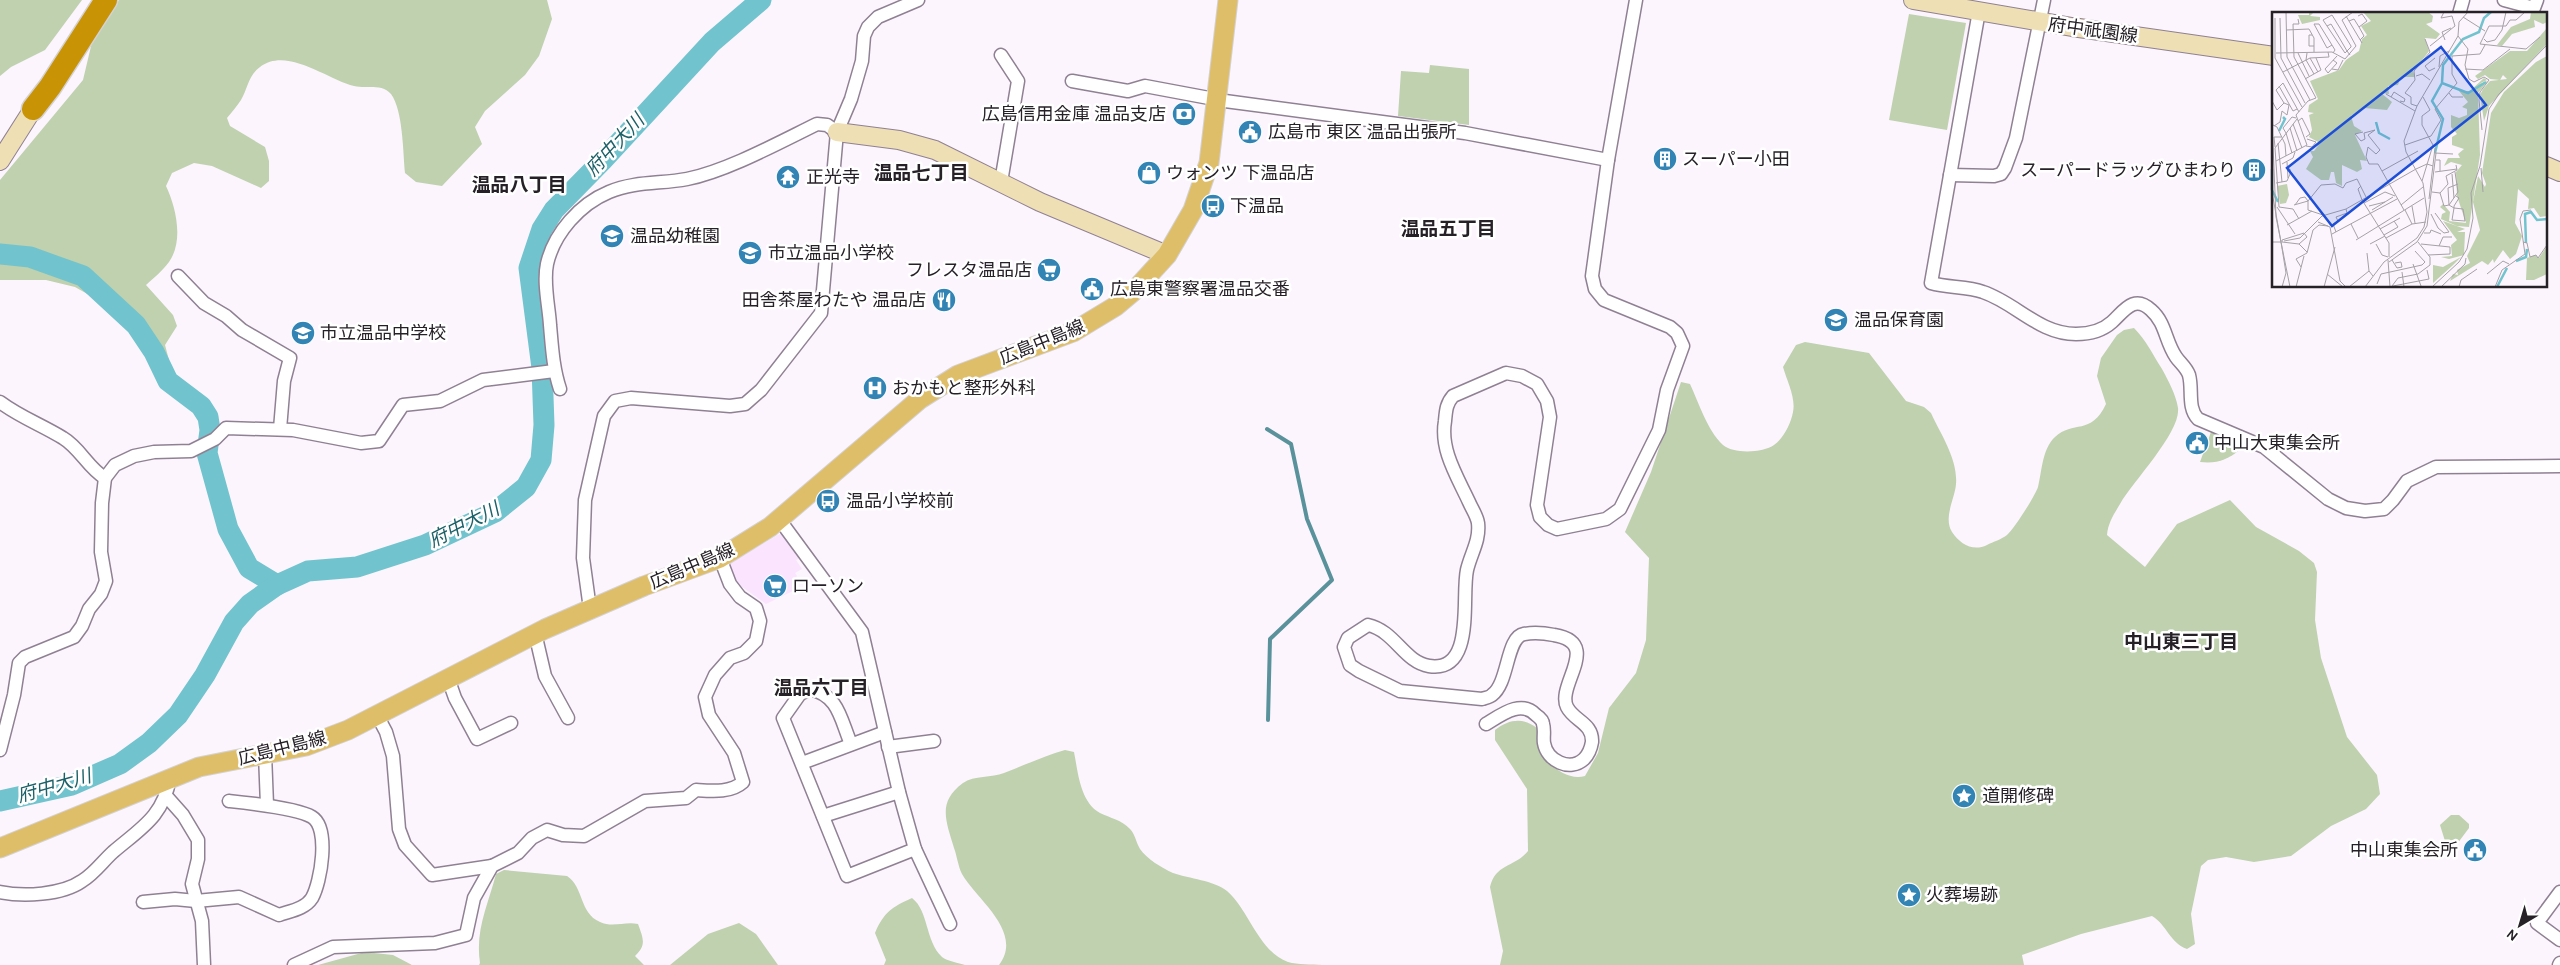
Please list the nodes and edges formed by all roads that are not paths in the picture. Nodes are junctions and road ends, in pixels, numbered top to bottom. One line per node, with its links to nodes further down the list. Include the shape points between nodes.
1 (94, 0): 18 (highway, via 43,83)
2 (106, 0): 18 (highway)
3 (918, 0): 19 (street, via 878,17 868,27 854,89)
4 (1228, 0): 17 (main road, 広島中島線)
5 (1636, 0): 20 (street)
6 (1913, 0): 11 (street, 府中祇園線)
7 (2044, 0): 13 (street)
8 (2464, 0): 12 (street)
9 (2504, 0): 10 (street, via 2534,8)
10 (2537, 0)
11 (1979, 11): 13 (street, 府中祇園線); 24 (street)
12 (2460, 12)
13 (2041, 22): 15 (street, 府中祇園線); 24 (street, via 2016,138 2005,168 1994,176)
14 (1001, 55): 25 (street, via 1018,81)
15 (2272, 56)
16 (1072, 81): 17 (street, via 1128,91 1145,86)
17 (1216, 100): 20 (street, via 1465,133); 26 (main road, 広島中島線, via 1202,187)
18 (33, 109): 21 (street)
19 (837, 132): 25 (street, via 899,140 935,150); 28 (street, via 827,125 817,124 720,167 688,178 638,183 608,192 584,206 555,242 547,265); 36 (street, via 821,313 761,390 744,404 730,406 631,398 615,401 604,416 585,500 583,558)
20 (1608, 160): 42 (street, via 1592,276 1595,289 1604,300 1670,327 1683,346 1667,390 1659,430 1620,509 1606,520 1557,529 1540,516 1536,505 1550,417 1547,401 1537,384 1522,376 1506,373 1453,396 1448,402 1442,435 1445,450 1478,520 1478,540 1467,571 1463,639 1457,654 1443,666 1428,666 1411,658 1381,628 1368,625 1348,638 1344,647 1350,664 1358,671 1400,691 1482,698 1492,695 1500,684 1514,640 1521,634 1536,632 1563,637 1572,643 1577,655 1576,669 1565,697 1567,707 1585,723 1592,735 1591,749 1584,759 1565,766 1554,759 1544,744 1543,723 1535,713 1523,708 1511,709)
21 (0, 161)
22 (2548, 167): 23 (street)
23 (2560, 172)
24 (1950, 176): 32 (street, via 1931,283 1983,291 2037,323 2074,334 2091,333 2111,323 2127,306 2136,302 2143,304 2162,322 2171,348 2189,375 2193,414 2264,447 2305,481 2346,508 2384,509 2407,481 2436,467)
25 (1001, 182): 26 (street, via 1040,202)
26 (1167, 255): 34 (main road, 広島中島線, via 1135,290 1095,320 1051,341 958,375 920,399)
27 (178, 276): 31 (street, via 204,303 290,358 284,381)
28 (553, 372): 29 (street); 31 (street, via 483,380 440,401 403,405 379,441 361,443)
29 (560, 389)
30 (0, 402): 33 (street, via 29,422 64,439)
31 (280, 429): 33 (street, via 226,428 215,439 192,451 134,456 115,465)
32 (2560, 466)
33 (105, 478): 47 (street, via 101,552 106,581 101,594 88,610 74,637 25,657 19,663)
34 (779, 519): 35 (main road, 広島中島線); 43 (street, via 862,632)
35 (720, 558): 36 (main road, 広島中島線); 58 (street, via 730,584 756,608 760,621 756,641 744,654 730,658 715,675 705,697 709,715 734,753 743,782 736,788 696,790 686,798 645,801 584,836 547,830 532,838 518,853)
36 (590, 609): 37 (main road, 広島中島線)
37 (535, 633): 38 (main road, 広島中島線); 40 (street, via 545,676)
38 (448, 678): 39 (main road, 広島中島線); 41 (street, via 477,739)
39 (377, 715): 48 (main road, 広島中島線, via 306,746); 58 (street, via 393,756 400,829 405,844 432,875)
40 (568, 718)
41 (511, 723)
42 (1486, 724)
43 (885, 732): 45 (street); 46 (street)
44 (934, 741): 46 (street)
45 (851, 744): 49 (street); 49 (street, via 833,700 823,692 810,689 800,694 783,718)
46 (888, 747): 51 (street)
47 (0, 750)
48 (265, 754): 50 (main road, 広島中島線, via 199,767); 54 (street)
49 (802, 763): 55 (street)
50 (170, 778): 52 (street); 56 (main road, 広島中島線)
51 (899, 792): 55 (street); 57 (street)
52 (167, 797): 59 (street, via 147,825 82,882 50,892 16,895); 62 (street, via 184,815 198,840 198,859 192,884)
53 (229, 801): 54 (street)
54 (267, 805): 62 (street, via 313,817 322,830 322,864 312,897 303,907 279,915 239,897)
55 (823, 816): 57 (street, via 847,876)
56 (0, 848)
57 (915, 849): 63 (street)
58 (492, 866): 66 (street, via 474,898 466,935 435,944 333,947)
59 (0, 892)
60 (2560, 892): 64 (street, via 2536,923)
61 (143, 902): 62 (street, via 175,899)
62 (196, 902): 65 (street, via 202,921)
63 (950, 924)
64 (2560, 940)
65 (204, 965)
66 (294, 965)

